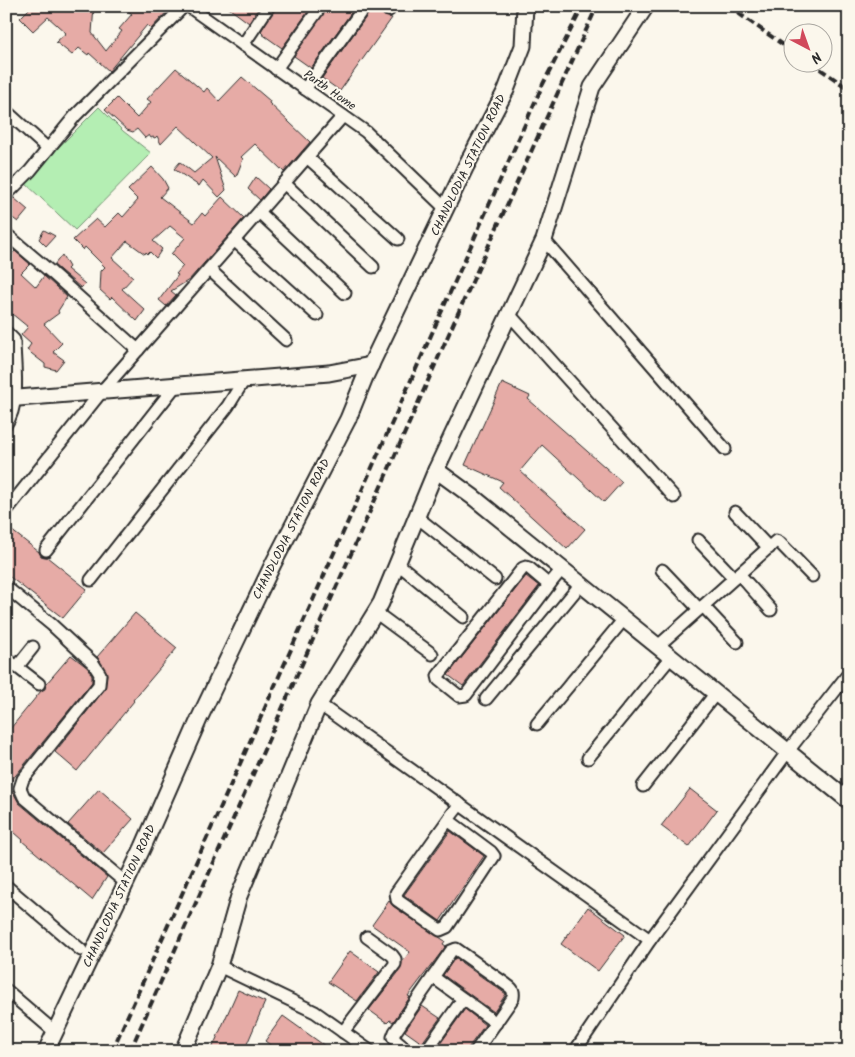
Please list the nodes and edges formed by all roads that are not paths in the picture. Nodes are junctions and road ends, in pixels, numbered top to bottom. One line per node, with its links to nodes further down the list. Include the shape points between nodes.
1 (184, 6): 13 (street, via 75,116)
2 (188, 6): 8 (street, Parth Home)
3 (269, 6): 8 (street)
4 (321, 6): 9 (street)
5 (365, 6): 10 (street)
6 (525, 6): 17 (street, CHANDLODIA STATION ROAD, via 523,46 506,90)
7 (646, 6): 22 (street, via 592,87)
8 (243, 45): 9 (street, Parth Home)
9 (276, 69): 10 (street, Parth Home)
10 (305, 89): 12 (street, Parth Home)
11 (6, 111): 13 (street)
12 (343, 116): 14 (street); 17 (street, Parth Home, via 366,132)
13 (48, 149): 16 (street)
14 (307, 157): 15 (street); 20 (street)
15 (284, 183): 18 (street); 23 (street)
16 (6, 195)
17 (446, 209): 31 (street, CHANDLODIA STATION ROAD)
18 (259, 212): 21 (street); 25 (street)
19 (6, 234): 30 (street)
20 (398, 239)
21 (234, 240): 24 (street); 27 (street)
22 (544, 240): 26 (street); 37 (street)
23 (373, 267)
24 (209, 269): 29 (street); 30 (street)
25 (345, 294)
26 (509, 314): 38 (street); 39 (street)
27 (317, 315)
28 (6, 332): 35 (street, via 14,340)
29 (286, 340)
30 (138, 350): 34 (street)
31 (371, 365): 32 (street, via 329,373); 80 (street, CHANDLODIA STATION ROAD, via 348,419 213,690)
32 (244, 380): 33 (street); 52 (street, via 228,406)
33 (176, 385): 34 (street); 45 (street)
34 (102, 391): 35 (street); 40 (street)
35 (11, 399): 36 (street, via 12,414)
36 (6, 424)
37 (725, 449)
38 (436, 470): 42 (street); 47 (street)
39 (674, 497)
40 (6, 511)
41 (735, 512): 44 (street)
42 (416, 517): 46 (street); 51 (street)
43 (698, 540): 49 (street)
44 (769, 548): 49 (street); 50 (street, via 776,541 780,543)
45 (46, 550)
46 (398, 563): 58 (street); 59 (street)
47 (562, 569): 53 (street); 54 (street)
48 (662, 570): 56 (street)
49 (737, 576): 56 (street); 57 (street)
50 (812, 576)
51 (495, 579)
52 (91, 580)
53 (581, 584): 60 (street); 71 (street)
54 (549, 586): 54 (street, via 466,695 459,696 439,680 438,676 523,568 529,568)
55 (6, 588): 80 (street, via 52,625 93,663 100,674 99,685 20,788 24,797)
56 (701, 608): 61 (street); 62 (street)
57 (771, 610)
58 (375, 612): 64 (street); 72 (street)
59 (463, 617)
60 (624, 619): 62 (street); 73 (street)
61 (737, 642)
62 (658, 646): 65 (street)
63 (33, 647): 67 (street)
64 (432, 654)
65 (671, 657): 70 (street); 75 (street)
66 (6, 659): 67 (street)
67 (17, 667): 69 (street)
68 (849, 673): 74 (street)
69 (39, 684)
70 (716, 693): 74 (street); 76 (street)
71 (486, 699)
72 (319, 704): 78 (street); 85 (street, via 239,896)
73 (537, 724)
74 (788, 751): 77 (street); 83 (street)
75 (588, 758)
76 (642, 786)
77 (849, 801)
78 (460, 804): 79 (street); 83 (street)
79 (448, 820): 79 (street, via 395,896 440,930 447,927 494,856)
80 (126, 883): 90 (street, CHANDLODIA STATION ROAD)
81 (6, 886): 84 (street)
82 (367, 937): 91 (street, via 392,955 394,964)
83 (650, 940): 98 (street)
84 (82, 950)
85 (219, 966): 91 (street, via 315,1012); 93 (street)
86 (433, 977): 88 (street); 89 (street, via 451,951 456,949 513,989 514,998); 95 (street, via 393,1037)
87 (6, 990): 90 (street)
88 (463, 999): 89 (street); 96 (street)
89 (496, 1023): 97 (street)
90 (55, 1032): 92 (street, CHANDLODIA STATION ROAD)
91 (343, 1032): 94 (street)
92 (46, 1051)
93 (183, 1051)
94 (370, 1051)
95 (408, 1051)
96 (426, 1051)
97 (476, 1051)
98 (575, 1051)

